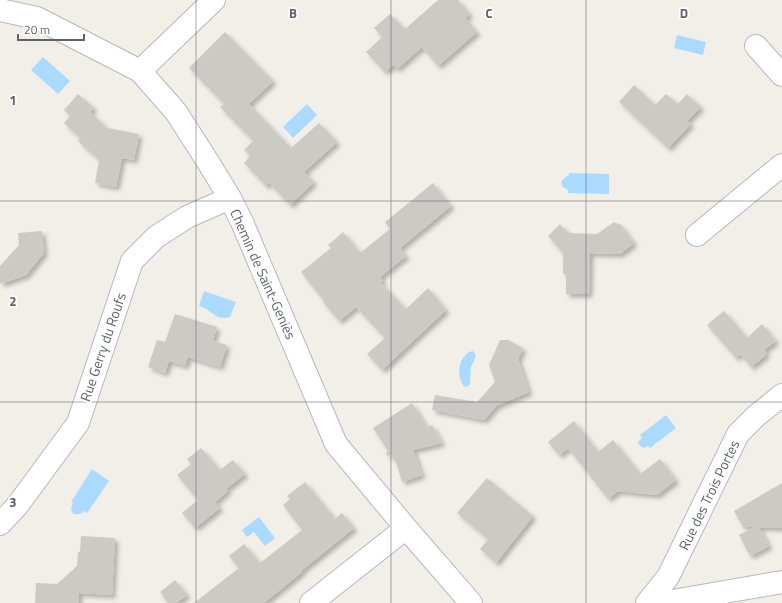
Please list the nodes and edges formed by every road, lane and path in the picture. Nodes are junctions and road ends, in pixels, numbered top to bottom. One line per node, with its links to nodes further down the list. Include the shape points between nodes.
1 (214, 0): 4 (street)
2 (0, 10): 4 (street, Chemin de Saint-Geniès, via 37,18)
3 (756, 46): 5 (street)
4 (140, 71): 7 (street, Chemin de Saint-Geniès, via 176,112)
5 (782, 74)
6 (782, 165): 8 (street)
7 (230, 198): 10 (street, Rue Gerry du Roufs, via 187,217 156,237 132,261 78,423 17,506); 11 (street, Chemin de Saint-Geniès, via 336,444)
8 (697, 235)
9 (782, 396): 15 (street, Rue des Trois Portes, via 738,434 668,577)
10 (0, 524)
11 (406, 528): 13 (street); 14 (street, Chemin de Saint-Geniès)
12 (782, 582): 16 (street)
13 (311, 603)
14 (471, 603)
15 (647, 603)
16 (661, 603)

